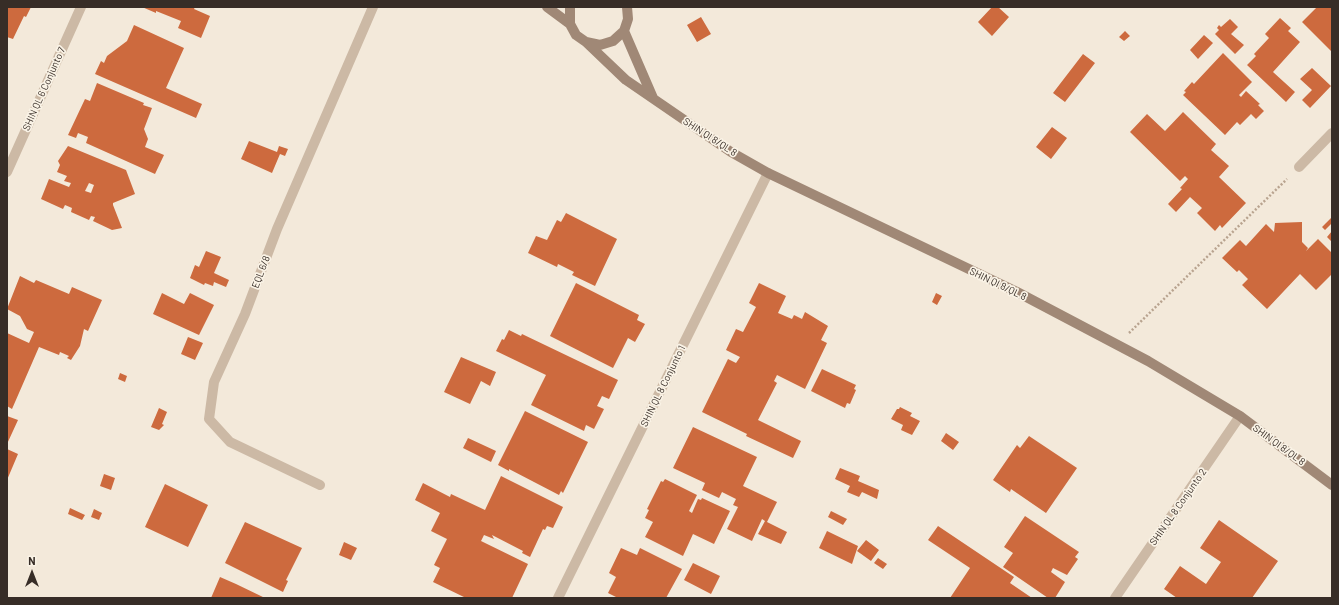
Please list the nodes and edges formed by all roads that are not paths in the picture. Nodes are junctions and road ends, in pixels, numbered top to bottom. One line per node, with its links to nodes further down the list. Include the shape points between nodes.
1 (81, 7): 12 (street, SHIN QL 6 Conjunto 7)
2 (373, 7): 15 (street, EQL 6/8, via 214,382 209,419 230,442)
3 (547, 7): 6 (street, SHIN QI 8/QL 8)
4 (570, 7): 6 (street)
5 (627, 7): 7 (street, via 628,19)
6 (570, 24): 8 (street, SHIN QI 8/QL 8, via 576,35)
7 (624, 31): 8 (street, via 614,41 600,45); 9 (street)
8 (586, 42): 9 (street, SHIN QI 8/QL 8, via 626,80)
9 (654, 100): 13 (street, SHIN QI 8/QL 8, via 724,148)
10 (1332, 133): 11 (street)
11 (1299, 167)
12 (7, 172)
13 (768, 174): 14 (street, SHIN QI 8/QL 8, via 1017,292 1148,361); 17 (street, SHIN QL 8 Conjunto 1)
14 (1240, 416): 16 (street, SHIN QI 8/QL 8); 18 (street, SHIN QL 8 Conjunto 2)
15 (320, 485)
16 (1332, 485)
17 (558, 598)
18 (1115, 598)

